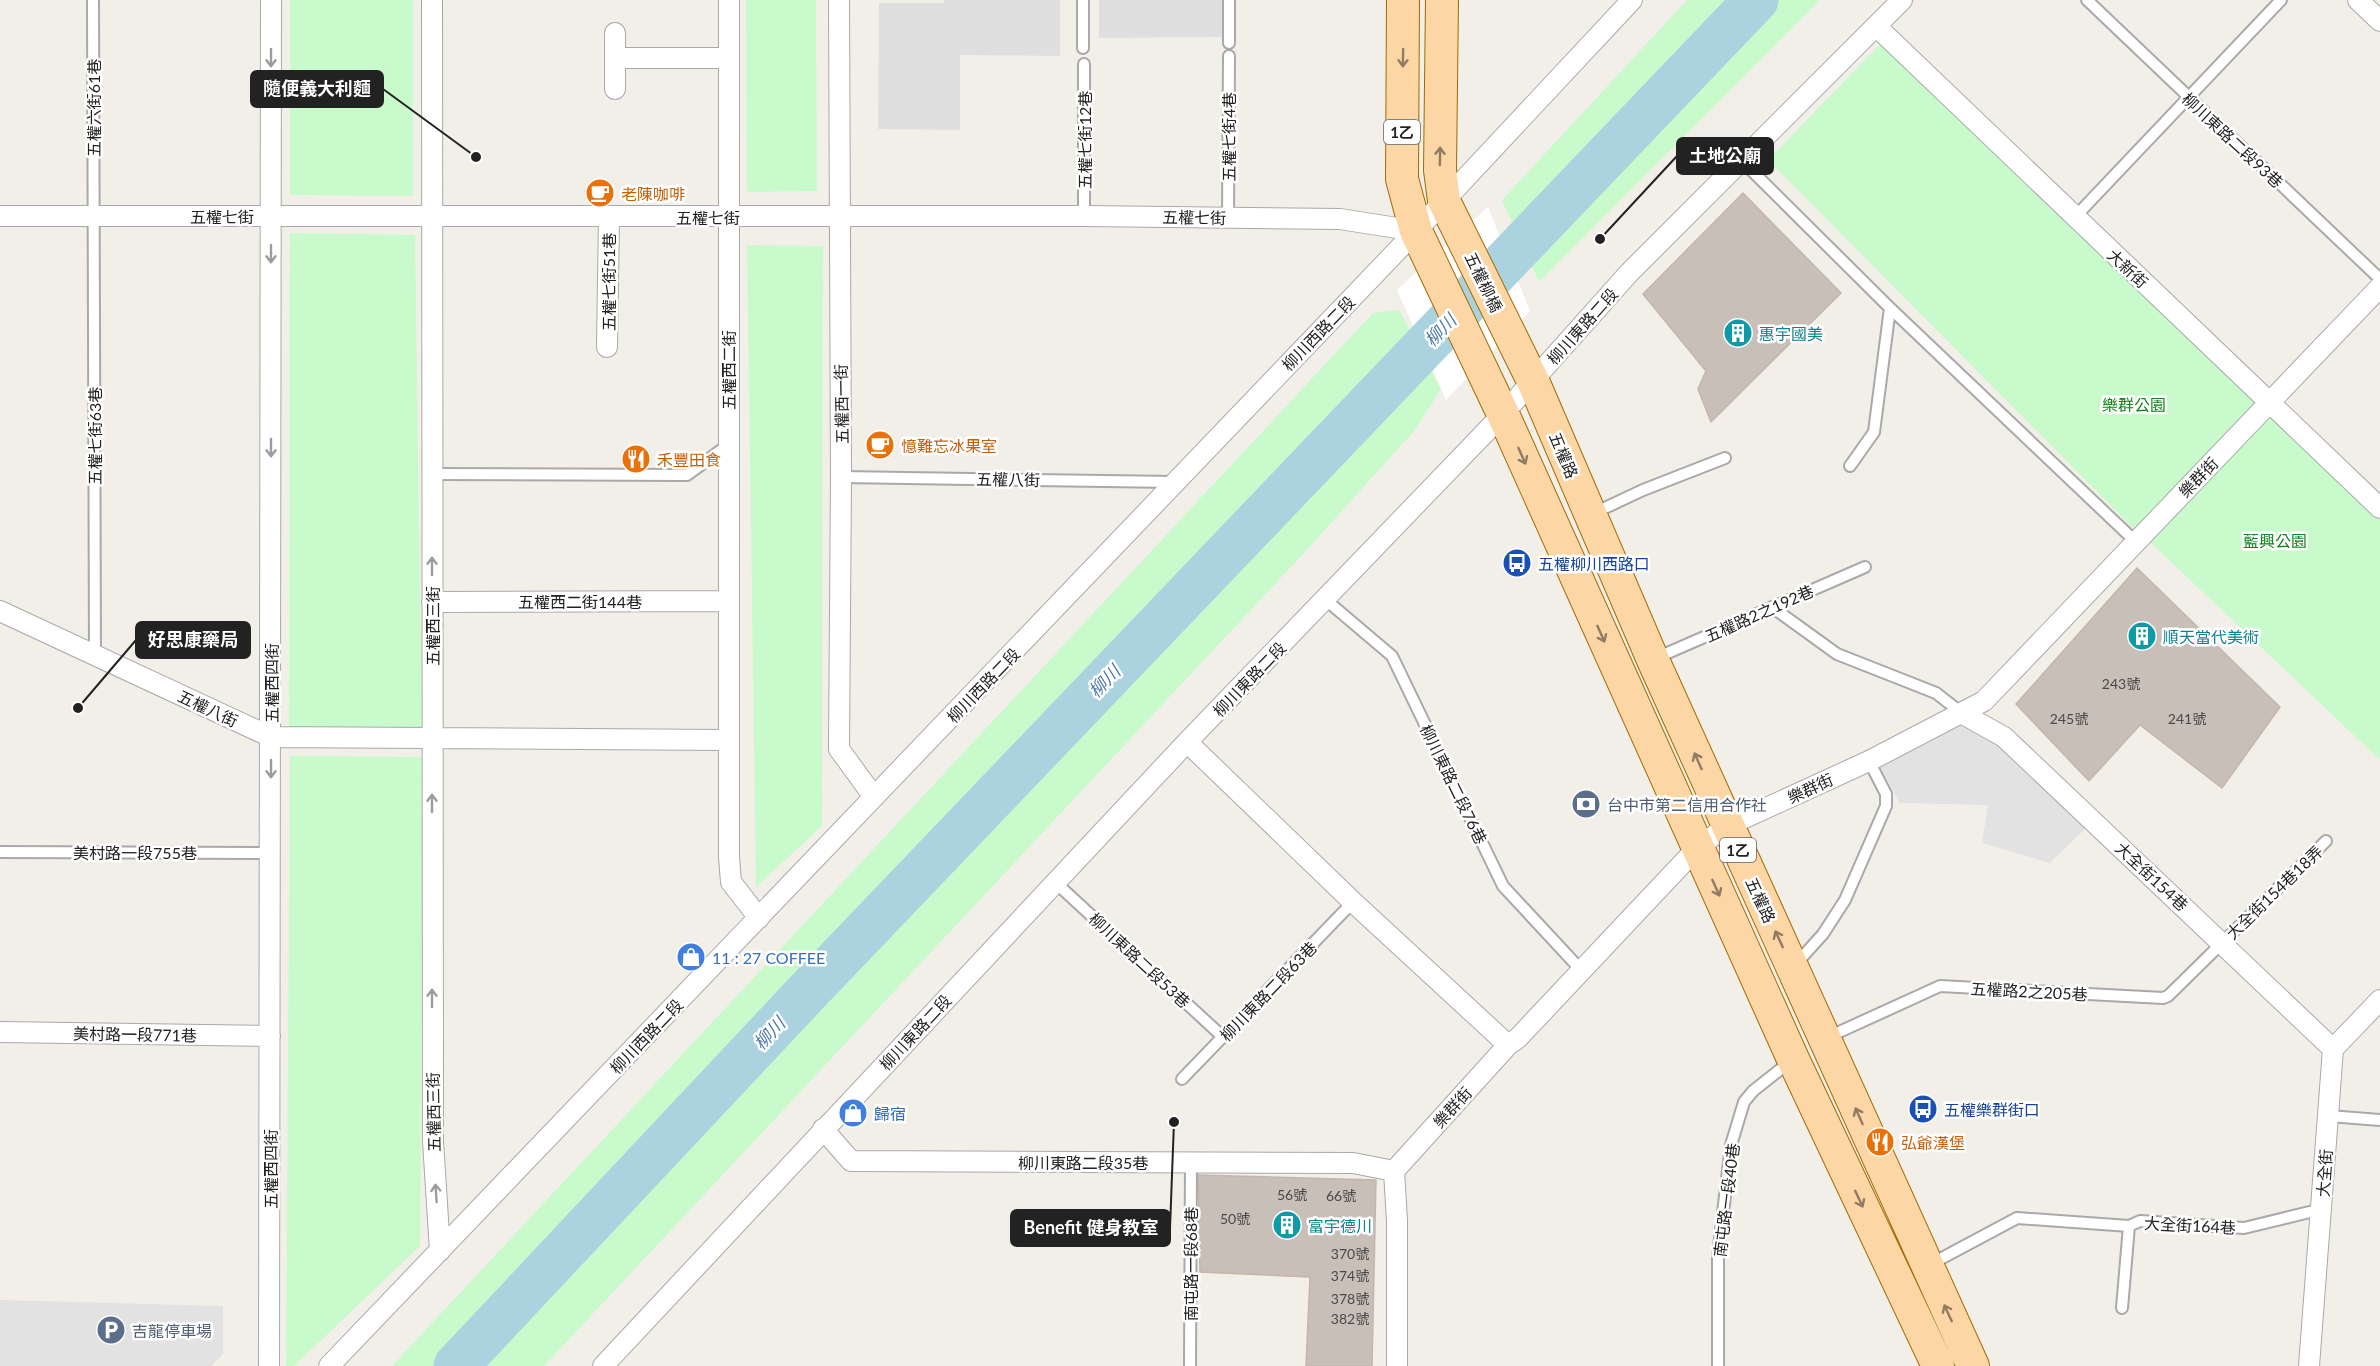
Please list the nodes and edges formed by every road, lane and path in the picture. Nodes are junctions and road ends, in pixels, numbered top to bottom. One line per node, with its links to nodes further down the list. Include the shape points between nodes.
1 (93, 0): 29 (lane, 五權六街61巷)
2 (271, 0): 30 (street, 五權西四街, one-way to 30)
3 (432, 0): 31 (street, 五權西三街)
4 (729, 0): 22 (street, 五權西二街)
5 (839, 0): 35 (street, 五權西一街)
6 (1083, 0): 19 (lane)
7 (1229, 0): 18 (lane)
8 (1404, 0): 38 (main road, 1乙, one-way to 38, via 1402,178)
9 (1442, 0): 27 (main road, 1乙, one-way to 9, via 1440,170)
10 (1632, 0): 27 (street, 柳川西路二段)
11 (1902, 0): 16 (street, 柳川東路二段)
12 (2087, 0): 25 (lane, 柳川東路二段93巷)
13 (2281, 0): 25 (lane)
14 (2358, 0): 15 (street)
15 (2380, 21)
16 (1877, 27): 26 (street, 柳川東路二段); 37 (street, 大新街)
17 (615, 33): 21 (street)
18 (1229, 43)
19 (1083, 48)
20 (1229, 56): 36 (lane, 五權七街4巷)
21 (615, 58): 22 (street); 24 (street)
22 (729, 58): 34 (street, 五權西二街)
23 (1084, 64): 32 (lane, 五權七街12巷)
24 (615, 89)
25 (2188, 98): 37 (lane); 39 (lane, 柳川東路二段93巷)
26 (1743, 162): 41 (lane); 44 (street, 柳川東路二段, via 1629,273)
27 (1444, 201): 38 (street, 柳川西路二段); 42 (main road, 五權柳橋 / 1乙)
28 (0, 216): 29 (street, 五權七街)
29 (93, 216): 30 (street, 五權七街); 62 (lane, 五權七街63巷)
30 (271, 216): 31 (street, 五權七街); 65 (street, 五權西四街, one-way to 65)
31 (432, 216): 33 (street, 五權七街); 50 (street, 五權西三街)
32 (1084, 216): 35 (street, 五權七街); 36 (street, 五權七街)
33 (609, 217): 34 (street, 五權七街); 43 (street, 五權七街51巷)
34 (728, 218): 35 (street, 五權七街); 47 (street, 五權西二街)
35 (839, 218): 51 (street, 五權西一街)
36 (1228, 218): 38 (street, 五權七街, via 1340,219)
37 (2074, 218): 45 (street, 大新街)
38 (1416, 231): 46 (main road, 1乙); 52 (street, 柳川西路二段)
39 (2380, 279)
40 (2380, 287): 45 (street, 樂群街)
41 (1890, 308): 49 (lane, via 1874,432); 55 (lane)
42 (1509, 333): 44 (main road, 五權路 / 1乙)
43 (608, 347)
44 (1533, 381): 46 (street, 柳川東路二段); 54 (main road, 五權路 / 1乙)
45 (2269, 402): 53 (street, 大新街); 55 (street, 樂群街)
46 (1503, 414): 57 (street, 柳川東路二段); 73 (main road, 1乙, one-way to 73)
47 (728, 445): 50 (lane, via 687,475); 58 (street, 五權西二街)
48 (1725, 458): 54 (lane)
49 (1850, 466)
50 (432, 474): 59 (street, 五權西三街, one-way to 50)
51 (842, 477): 52 (lane, 五權八街); 70 (street, 五權西一街, via 839,749)
52 (1174, 482): 70 (street, 柳川西路二段)
53 (2380, 508)
54 (1589, 516): 63 (main road, 五權路 / 1乙)
55 (2136, 542): 64 (street, 樂群街, via 1984,701)
56 (1865, 567): 60 (lane, 五權路2之192巷)
57 (1326, 600): 68 (street, 柳川東路二段); 81 (lane, 柳川東路二段76巷, via 1392,656 1503,886)
58 (728, 601): 59 (street, 五權西二街144巷); 67 (street, 五權西二街)
59 (432, 602): 66 (street, 五權西三街)
60 (1772, 607): 63 (lane, 五權路2之192巷); 64 (lane, via 1837,654 1936,693)
61 (0, 611): 62 (street, 五權八街)
62 (95, 656): 65 (street, 五權八街)
63 (1653, 660): 71 (main road, 五權路 / 1乙, one-way to 63)
64 (1963, 714): 69 (street, 樂群街); 79 (street, 大全街154巷, via 2004,736)
65 (271, 737): 66 (street, 五權八街); 75 (street, 五權西四街, one-way to 75)
66 (432, 739): 67 (street); 98 (street, 五權西三街, one-way to 66, via 433,1141)
67 (728, 740): 78 (street, 五權西二街, via 731,882)
68 (1188, 742): 76 (street, 柳川東路二段); 77 (street)
69 (1869, 761): 71 (street, 樂群街); 80 (lane, via 1886,794 1886,806 1845,900)
70 (873, 797): 78 (street, 柳川西路二段)
71 (1727, 826): 73 (street, 樂群街); 80 (main road, 五權路 / 1乙, one-way to 71)
72 (2326, 841): 79 (lane, 大全街154巷18弄)
73 (1697, 848): 81 (street, 樂群街); 89 (main road, 1乙, one-way to 89)
74 (0, 852): 75 (lane, 美村路一段755巷)
75 (270, 853): 84 (street, 五權西四街)
76 (1056, 883): 85 (lane, 柳川東路二段53巷); 93 (street, 柳川東路二段)
77 (1353, 902): 85 (lane, 柳川東路二段63巷); 87 (street)
78 (759, 918): 98 (street, 柳川西路二段)
79 (2222, 943): 86 (lane, 五權路2之205巷, via 2163,999 1940,986); 88 (street, 大全街154巷)
80 (1792, 968): 86 (main road, 五權路 / 1乙)
81 (1582, 971): 87 (street, 樂群街)
82 (2380, 1000): 88 (street)
83 (0, 1032): 84 (street, 美村路一段771巷)
84 (270, 1036): 101 (street, 五權西四街)
85 (1223, 1037): 90 (lane, 柳川東路二段63巷)
86 (1825, 1038): 99 (main road, 五權路 / 1乙, one-way to 86)
87 (1508, 1045): 95 (street, 樂群街)
88 (2333, 1049): 91 (street, 大全街)
89 (1793, 1059): 106 (lane, 南屯路一段40巷, via 1744,1102 1731,1145 1719,1255); 107 (main road, 1乙, one-way to 107)
90 (1182, 1079)
91 (2329, 1116): 92 (lane); 96 (street, 大全街)
92 (2380, 1120)
93 (823, 1129): 94 (street, 柳川東路二段35巷, via 851,1161); 103 (street, 柳川東路二段)
94 (1191, 1163): 95 (street, 柳川東路二段35巷, via 1353,1163); 104 (lane, 南屯路一段68巷)
95 (1394, 1171): 105 (street)
96 (2322, 1209): 97 (lane, 大全街164巷, via 2244,1228 2140,1221); 109 (street, 大全街)
97 (2129, 1226): 99 (lane, 大全街164巷, via 2017,1218); 100 (lane)
98 (440, 1251): 102 (street, 柳川西路二段)
99 (1926, 1266): 108 (main road, 五權路 / 1乙, one-way to 99)
100 (2122, 1308)
101 (269, 1366)
102 (329, 1366)
103 (603, 1366)
104 (1190, 1366)
105 (1397, 1366)
106 (1718, 1366)
107 (1938, 1366)
108 (1973, 1366)
109 (2309, 1366)

